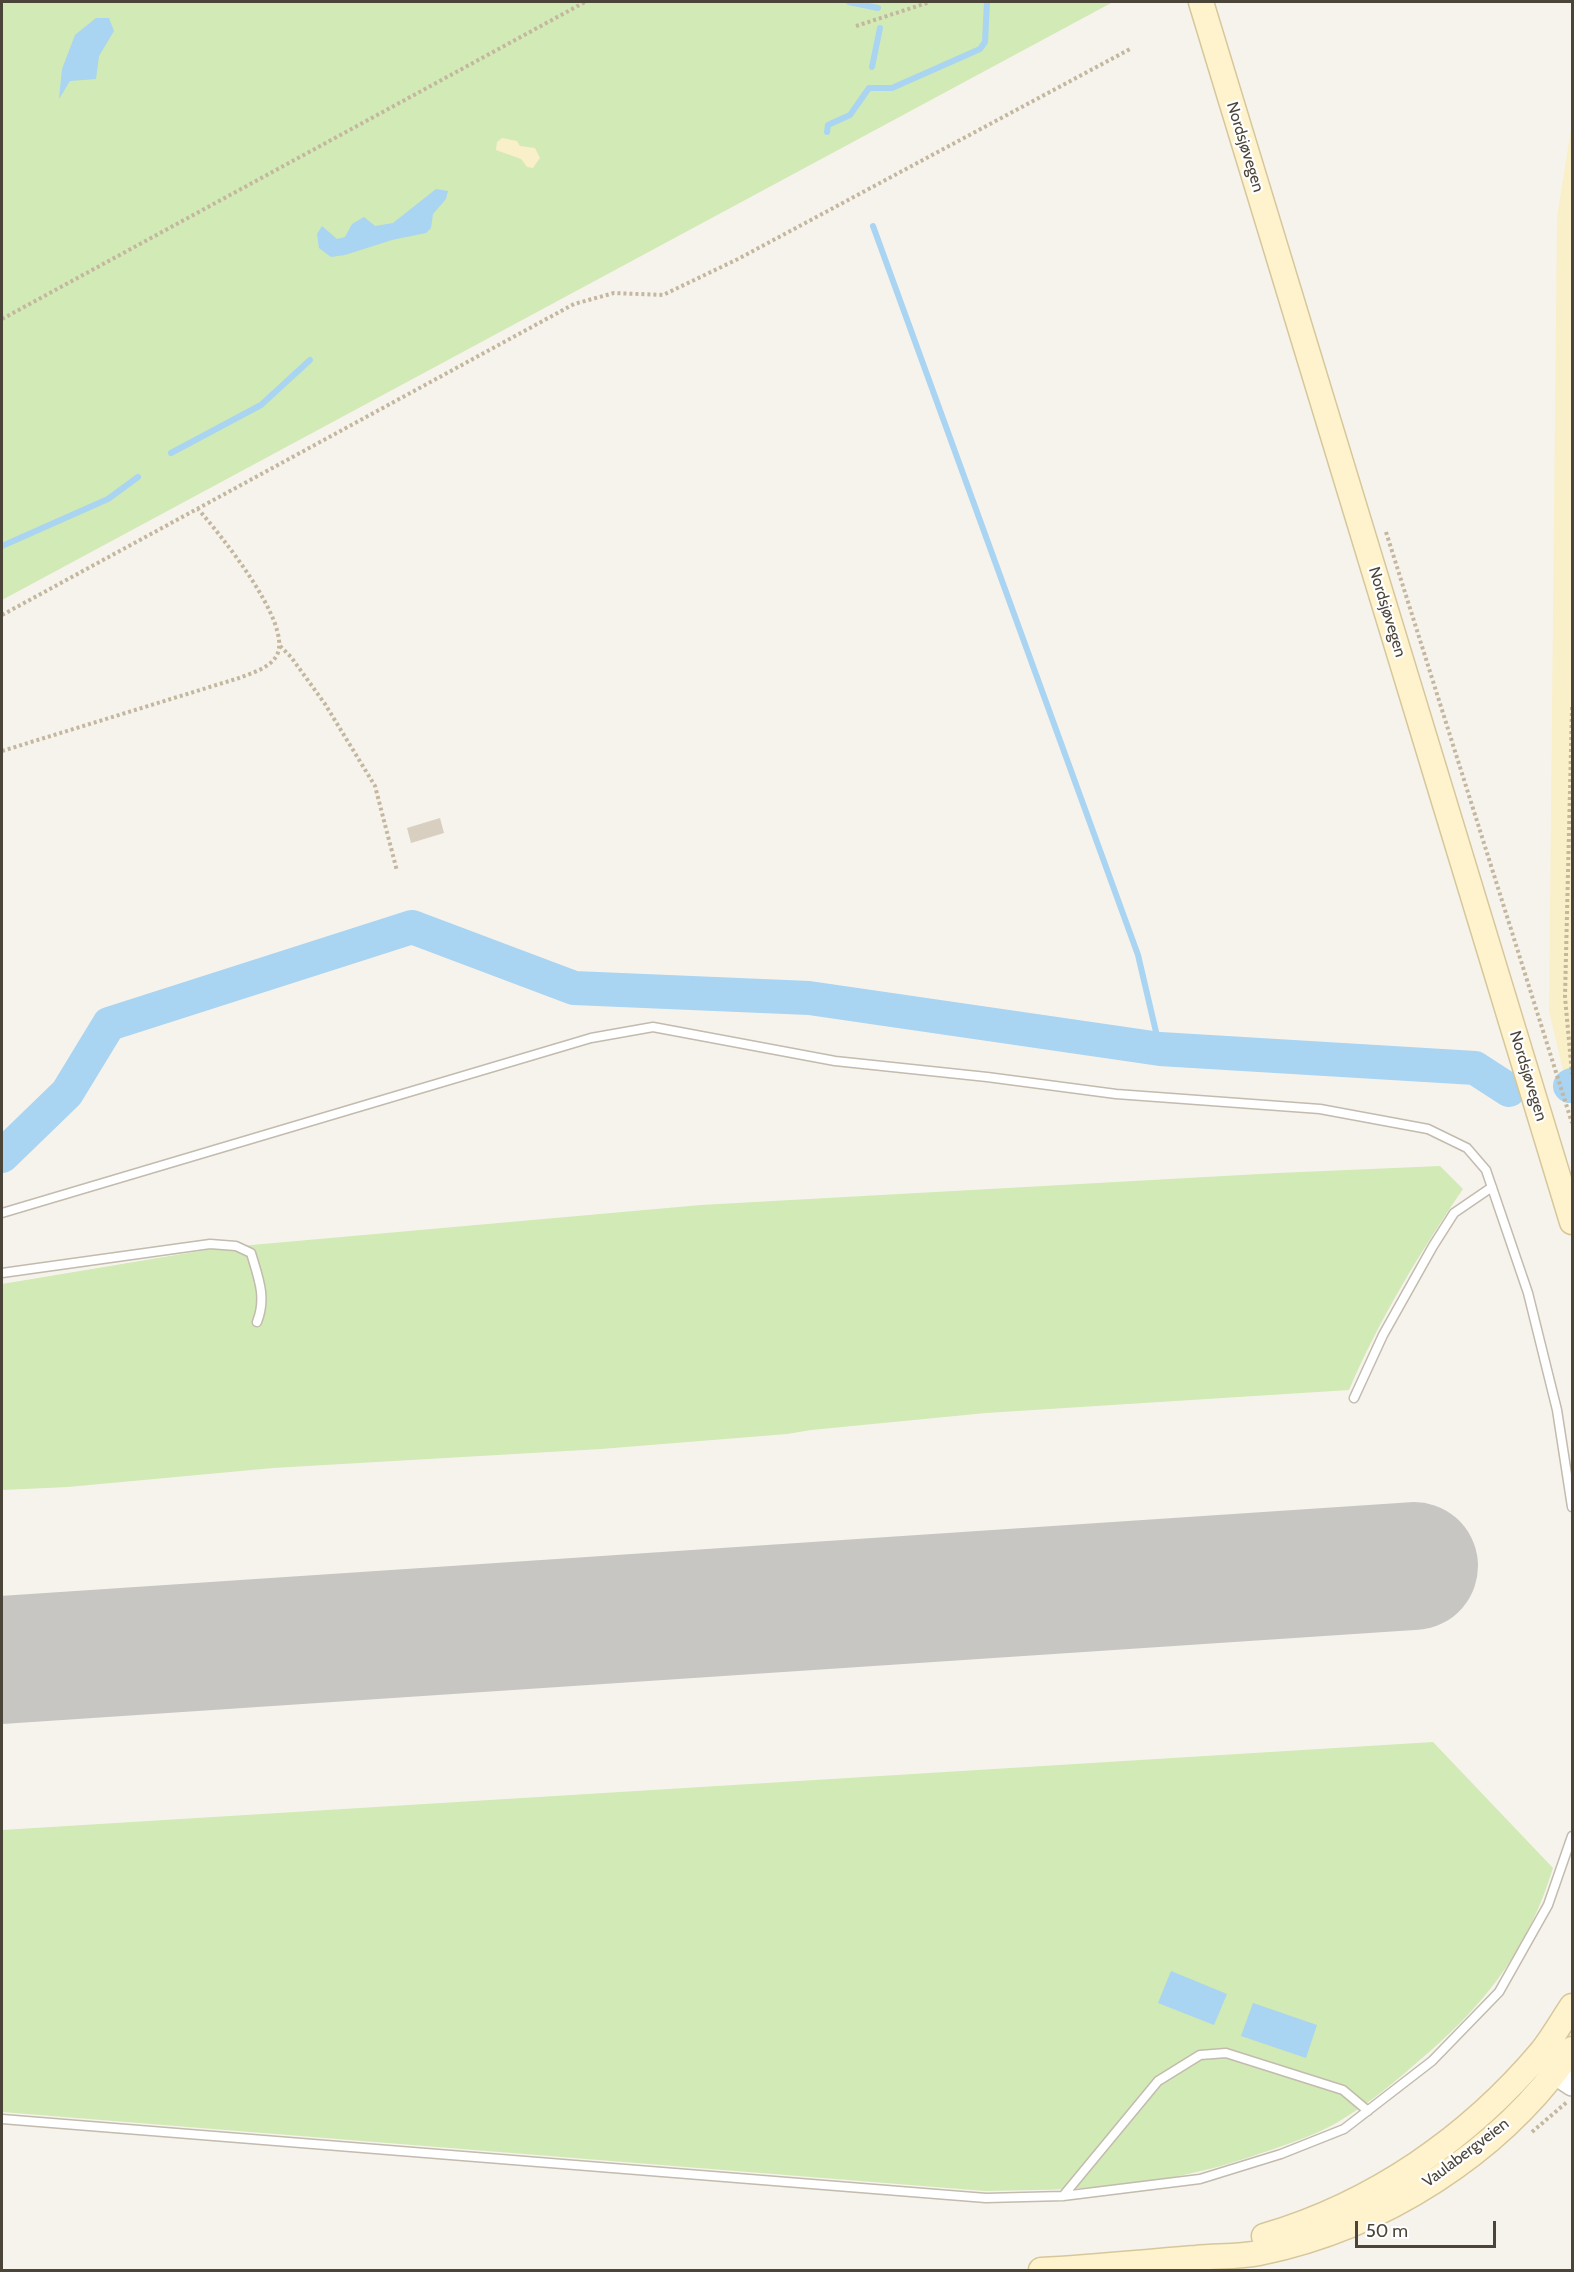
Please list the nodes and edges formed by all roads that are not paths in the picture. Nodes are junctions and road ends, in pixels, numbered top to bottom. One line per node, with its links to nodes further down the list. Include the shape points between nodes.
1 (1201, 2): 4 (main road, Nordsjøvegen)
2 (1492, 1187): 3 (lane, via 1486,1170 1467,1148 1428,1129 1387,1120 1320,1109 1116,1094 835,1061 653,1027 591,1038); 7 (lane, via 1454,1213 1383,1335); 8 (lane, via 1528,1293 1557,1410)
3 (2, 1213)
4 (1572, 1222)
5 (2, 1274): 6 (lane, via 210,1244 236,1246 250,1253 261,1284 262,1309)
6 (257, 1322)
7 (1354, 1398)
8 (1572, 1507)
9 (1572, 1836): 14 (lane, via 1548,1905 1499,1992 1432,2061)
10 (1572, 2006): 11 (main road)
11 (1543, 2049): 12 (street); 13 (street); 17 (main road, Vaulabergveien, via 1476,2119 1390,2182 1292,2228)
12 (1572, 2051): 13 (main road)
13 (1563, 2079): 17 (main road, Vaulabergveien, via 1448,2172 1395,2204 1307,2241 1257,2254)
14 (1368, 2111): 16 (lane, via 1344,2129 1200,2179); 16 (lane, via 1343,2090 1226,2053 1200,2055 1158,2081)
15 (2, 2119): 16 (lane, via 986,2198)
16 (1063, 2196)
17 (1193, 2258): 18 (main road, Vaulabergveien)
18 (1041, 2271)

